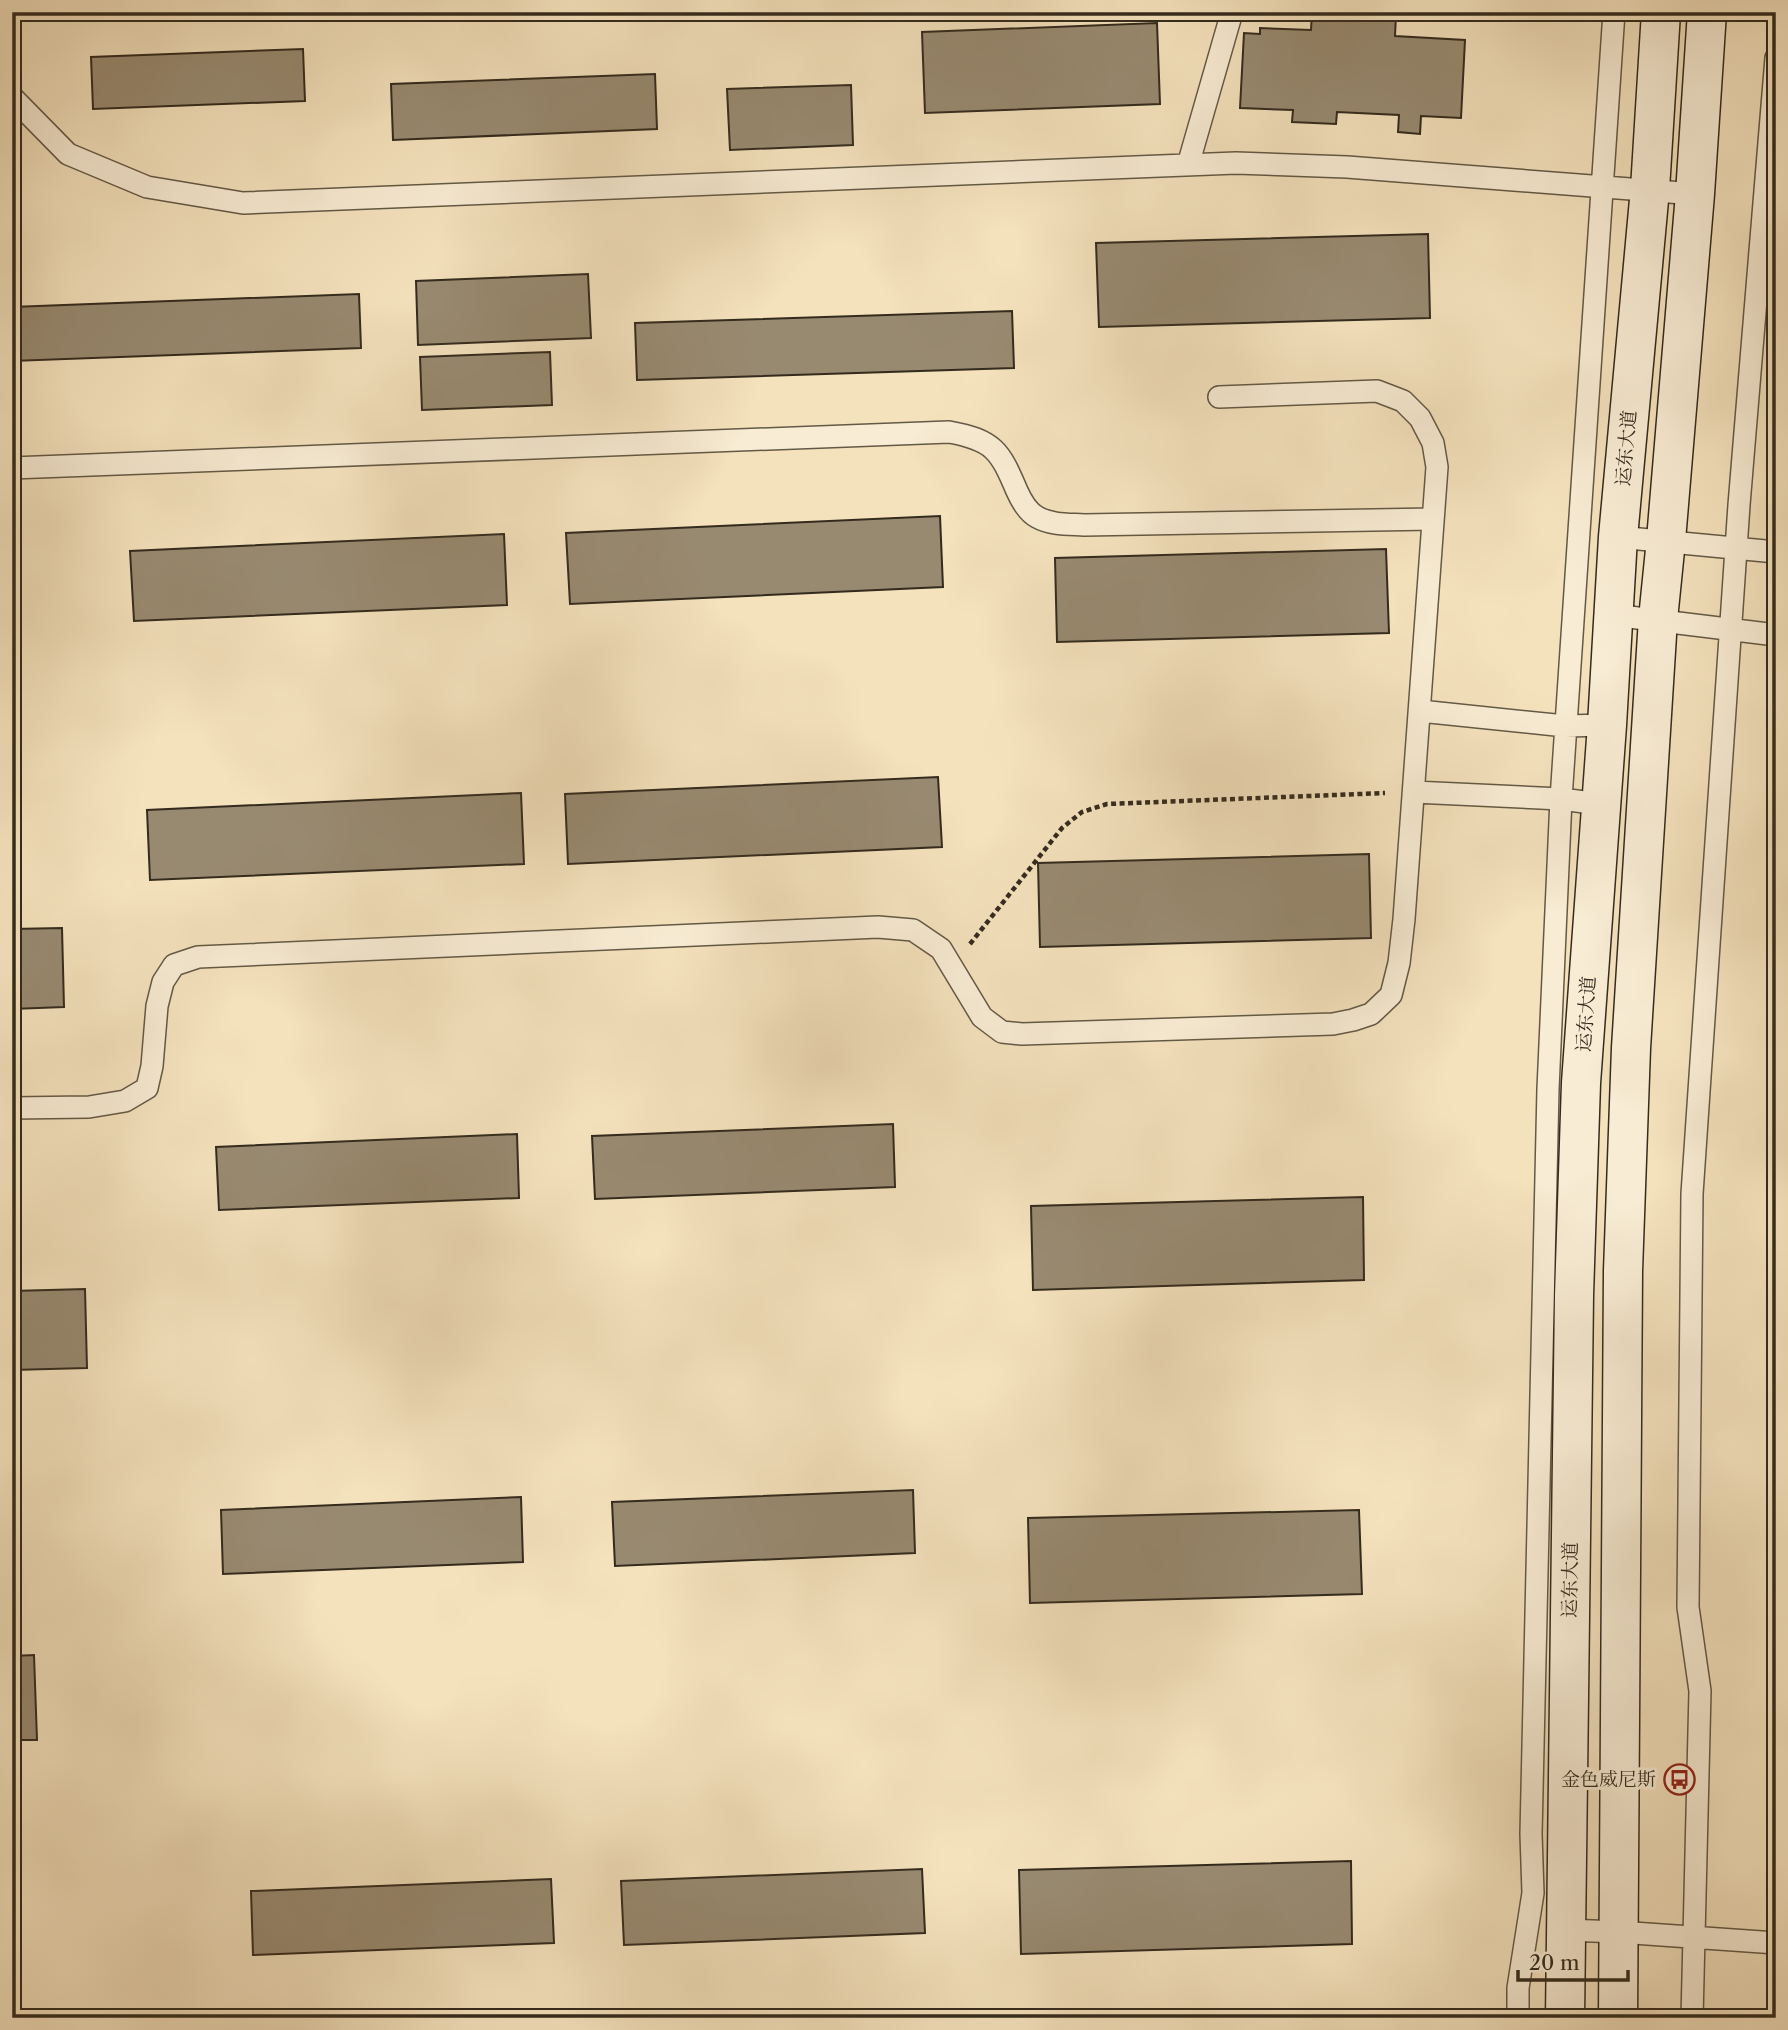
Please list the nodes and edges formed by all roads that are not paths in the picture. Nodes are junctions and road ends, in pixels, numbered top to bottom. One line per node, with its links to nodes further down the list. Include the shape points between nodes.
1 (1232, 12): 7 (lane)
2 (1614, 12): 8 (lane)
3 (1661, 12): 9 (main road, 运东大道)
4 (1707, 12): 10 (main road)
5 (1776, 58): 16 (lane)
6 (12, 97): 7 (lane, via 68,154 147,187 243,203)
7 (1188, 165): 8 (lane, via 1346,167)
8 (1601, 185): 9 (lane); 24 (lane)
9 (1650, 189): 10 (lane); 14 (main road, 运东大道)
10 (1695, 194): 15 (main road)
11 (1219, 397): 13 (lane, via 1377,391 1403,401 1420,418 1433,443 1437,467)
12 (12, 468): 13 (lane, via 949,432 967,435 997,451 1021,500 1035,516 1056,523)
13 (1433, 519): 22 (lane)
14 (1618, 537): 15 (lane); 18 (main road, 运东大道)
15 (1667, 540): 16 (lane); 19 (main road)
16 (1736, 548): 17 (lane); 20 (lane)
17 (1776, 552)
18 (1614, 615): 19 (lane); 23 (main road, 运东大道)
19 (1657, 620): 20 (lane); 30 (main road, via 1623,1271)
20 (1730, 629): 21 (lane); 31 (lane, via 1692,1194 1688,1607 1700,1691)
21 (1776, 635)
22 (1420, 711): 24 (lane); 25 (lane)
23 (1607, 725): 24 (lane); 27 (main road, 运东大道)
24 (1565, 726): 26 (lane)
25 (1414, 792): 26 (lane); 28 (lane, via 1399,963 1391,995 1371,1014 1332,1024 1002,1032 982,1017 941,949 913,930 878,927 198,957 174,965 163,982 147,1088 125,1101 89,1107)
26 (1561, 799): 27 (lane); 33 (lane, via 1548,1089 1533,1893 1518,1988)
27 (1600, 804): 29 (main road, 运东大道, via 1581,1083 1574,1295)
28 (12, 1108)
29 (1566, 1930): 30 (lane); 34 (main road, 运东大道)
30 (1619, 1932): 31 (lane); 35 (main road)
31 (1694, 1937): 32 (lane); 36 (lane)
32 (1776, 1943)
33 (1518, 2018)
34 (1565, 2018)
35 (1618, 2018)
36 (1692, 2018)

